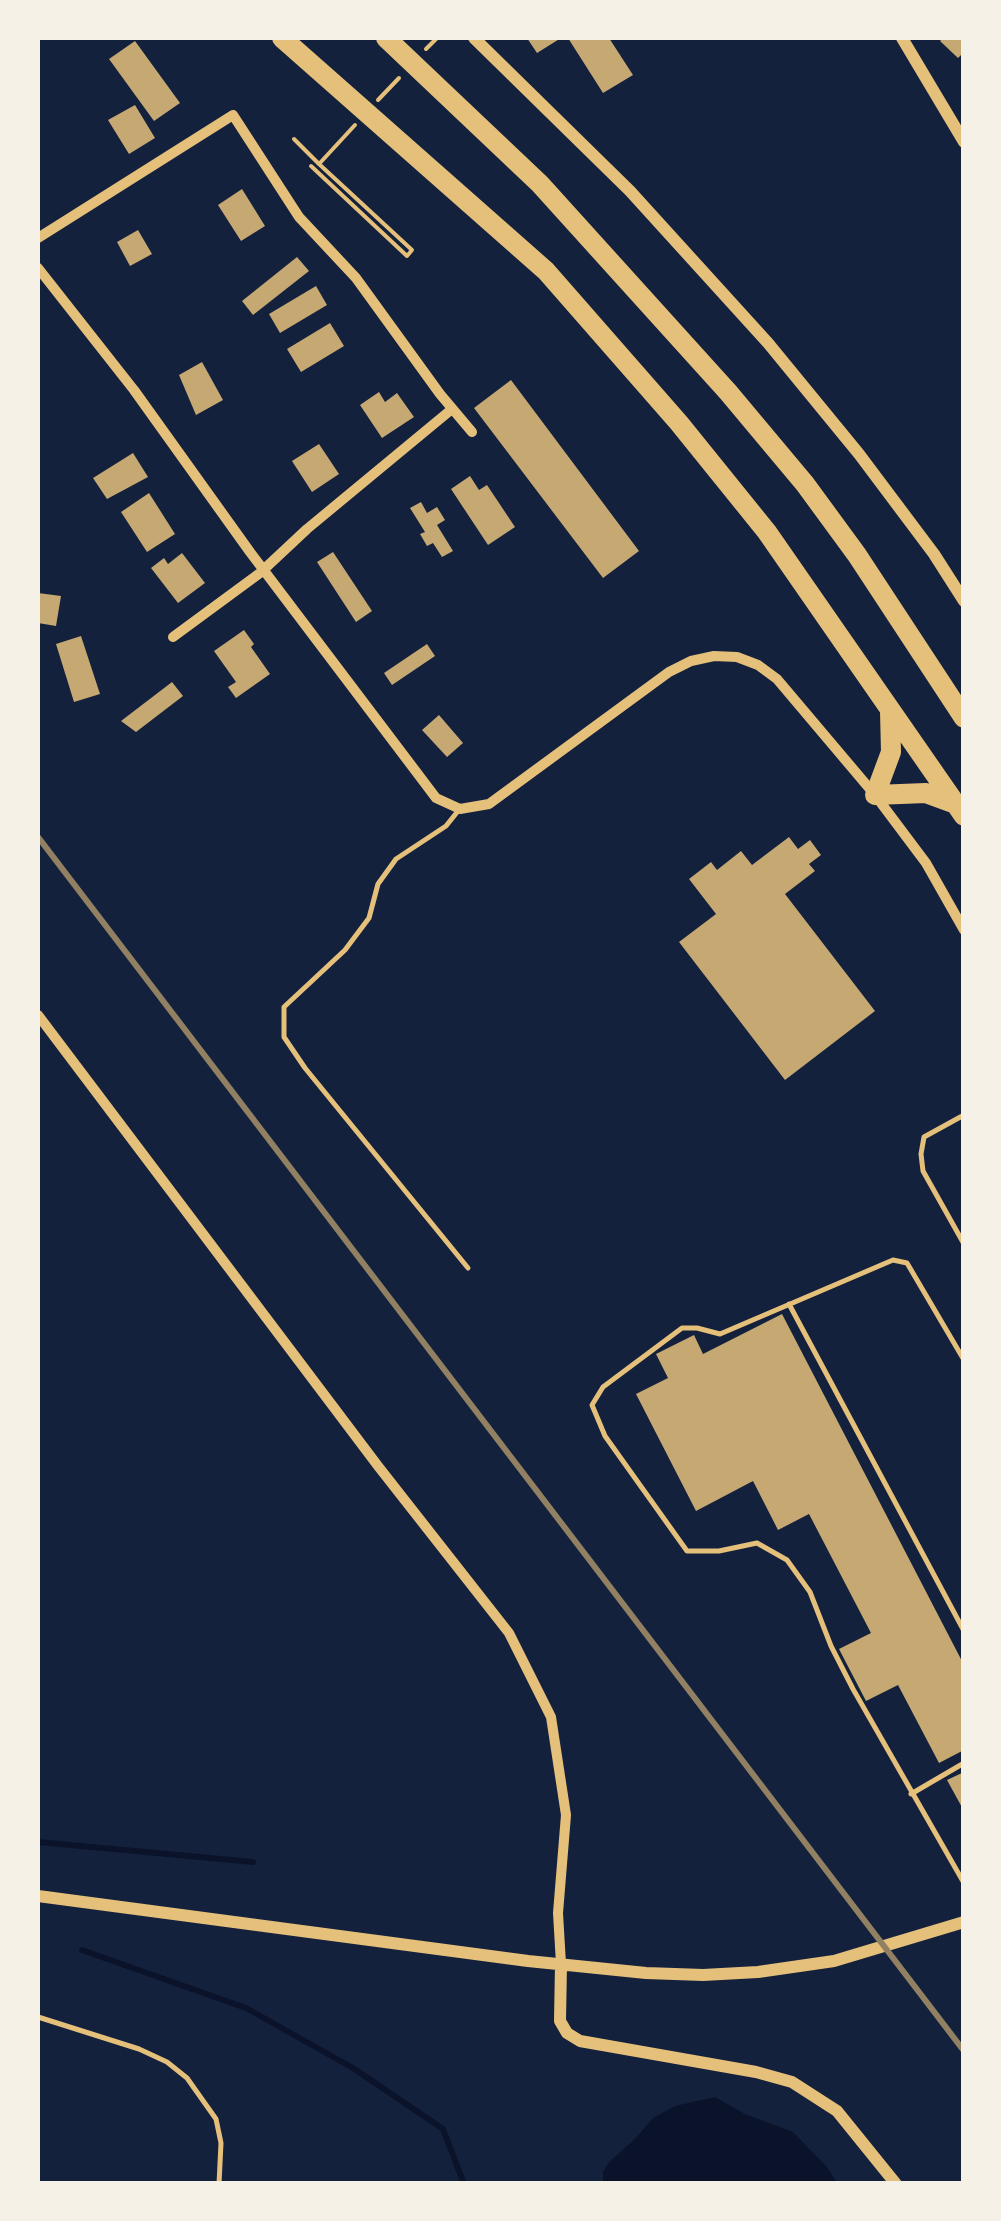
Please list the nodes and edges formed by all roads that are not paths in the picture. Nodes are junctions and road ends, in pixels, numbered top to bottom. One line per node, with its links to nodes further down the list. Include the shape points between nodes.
1 (282, 38): 17 (highway, via 546,271 767,532)
2 (386, 38): 6 (highway)
3 (402, 38): 6 (highway)
4 (474, 38): 13 (street, via 630,190 746,317 859,454)
5 (902, 38): 7 (street)
6 (417, 61): 15 (highway, via 540,184 728,392 805,484)
7 (964, 142)
8 (38, 238): 10 (street, via 233,115 299,218 356,278)
9 (38, 268): 12 (street)
10 (452, 408): 11 (street); 12 (street)
11 (472, 432)
12 (264, 569): 14 (street); 20 (street, via 425,786)
13 (964, 601)
14 (173, 637)
15 (930, 667): 16 (highway); 18 (highway)
16 (964, 685)
17 (888, 704): 19 (highway, via 891,752); 21 (highway)
18 (964, 718)
19 (875, 795): 20 (street, via 777,679 748,661 714,656 658,680 504,794); 21 (highway, via 926,793); 22 (street, via 926,863)
20 (460, 809): 26 (lane, via 396,858 378,884 369,918 345,950 284,1006 284,1037)
21 (959, 810)
22 (964, 930)
23 (38, 1016): 35 (street, via 509,1633 550,1717 566,1815)
24 (964, 1114): 25 (lane, via 924,1137 921,1154 923,1172)
25 (964, 1244)
26 (468, 1268)
27 (789, 1304): 28 (lane, via 892,1260 907,1263); 29 (lane); 31 (lane, via 720,1334 682,1328 603,1388 592,1405 605,1436 687,1551 757,1543 787,1560 810,1592 831,1646)
28 (964, 1360)
29 (964, 1631)
30 (964, 1762): 31 (lane)
31 (911, 1794): 32 (lane)
32 (964, 1883)
33 (38, 1896): 35 (street)
34 (964, 1922): 35 (street, via 834,1962 758,1972 665,1974)
35 (561, 1964): 38 (street, via 560,2021 567,2033 580,2041 792,2082 837,2112)
36 (38, 2017): 37 (lane, via 139,2049 187,2078 216,2119)
37 (219, 2184)
38 (896, 2184)

